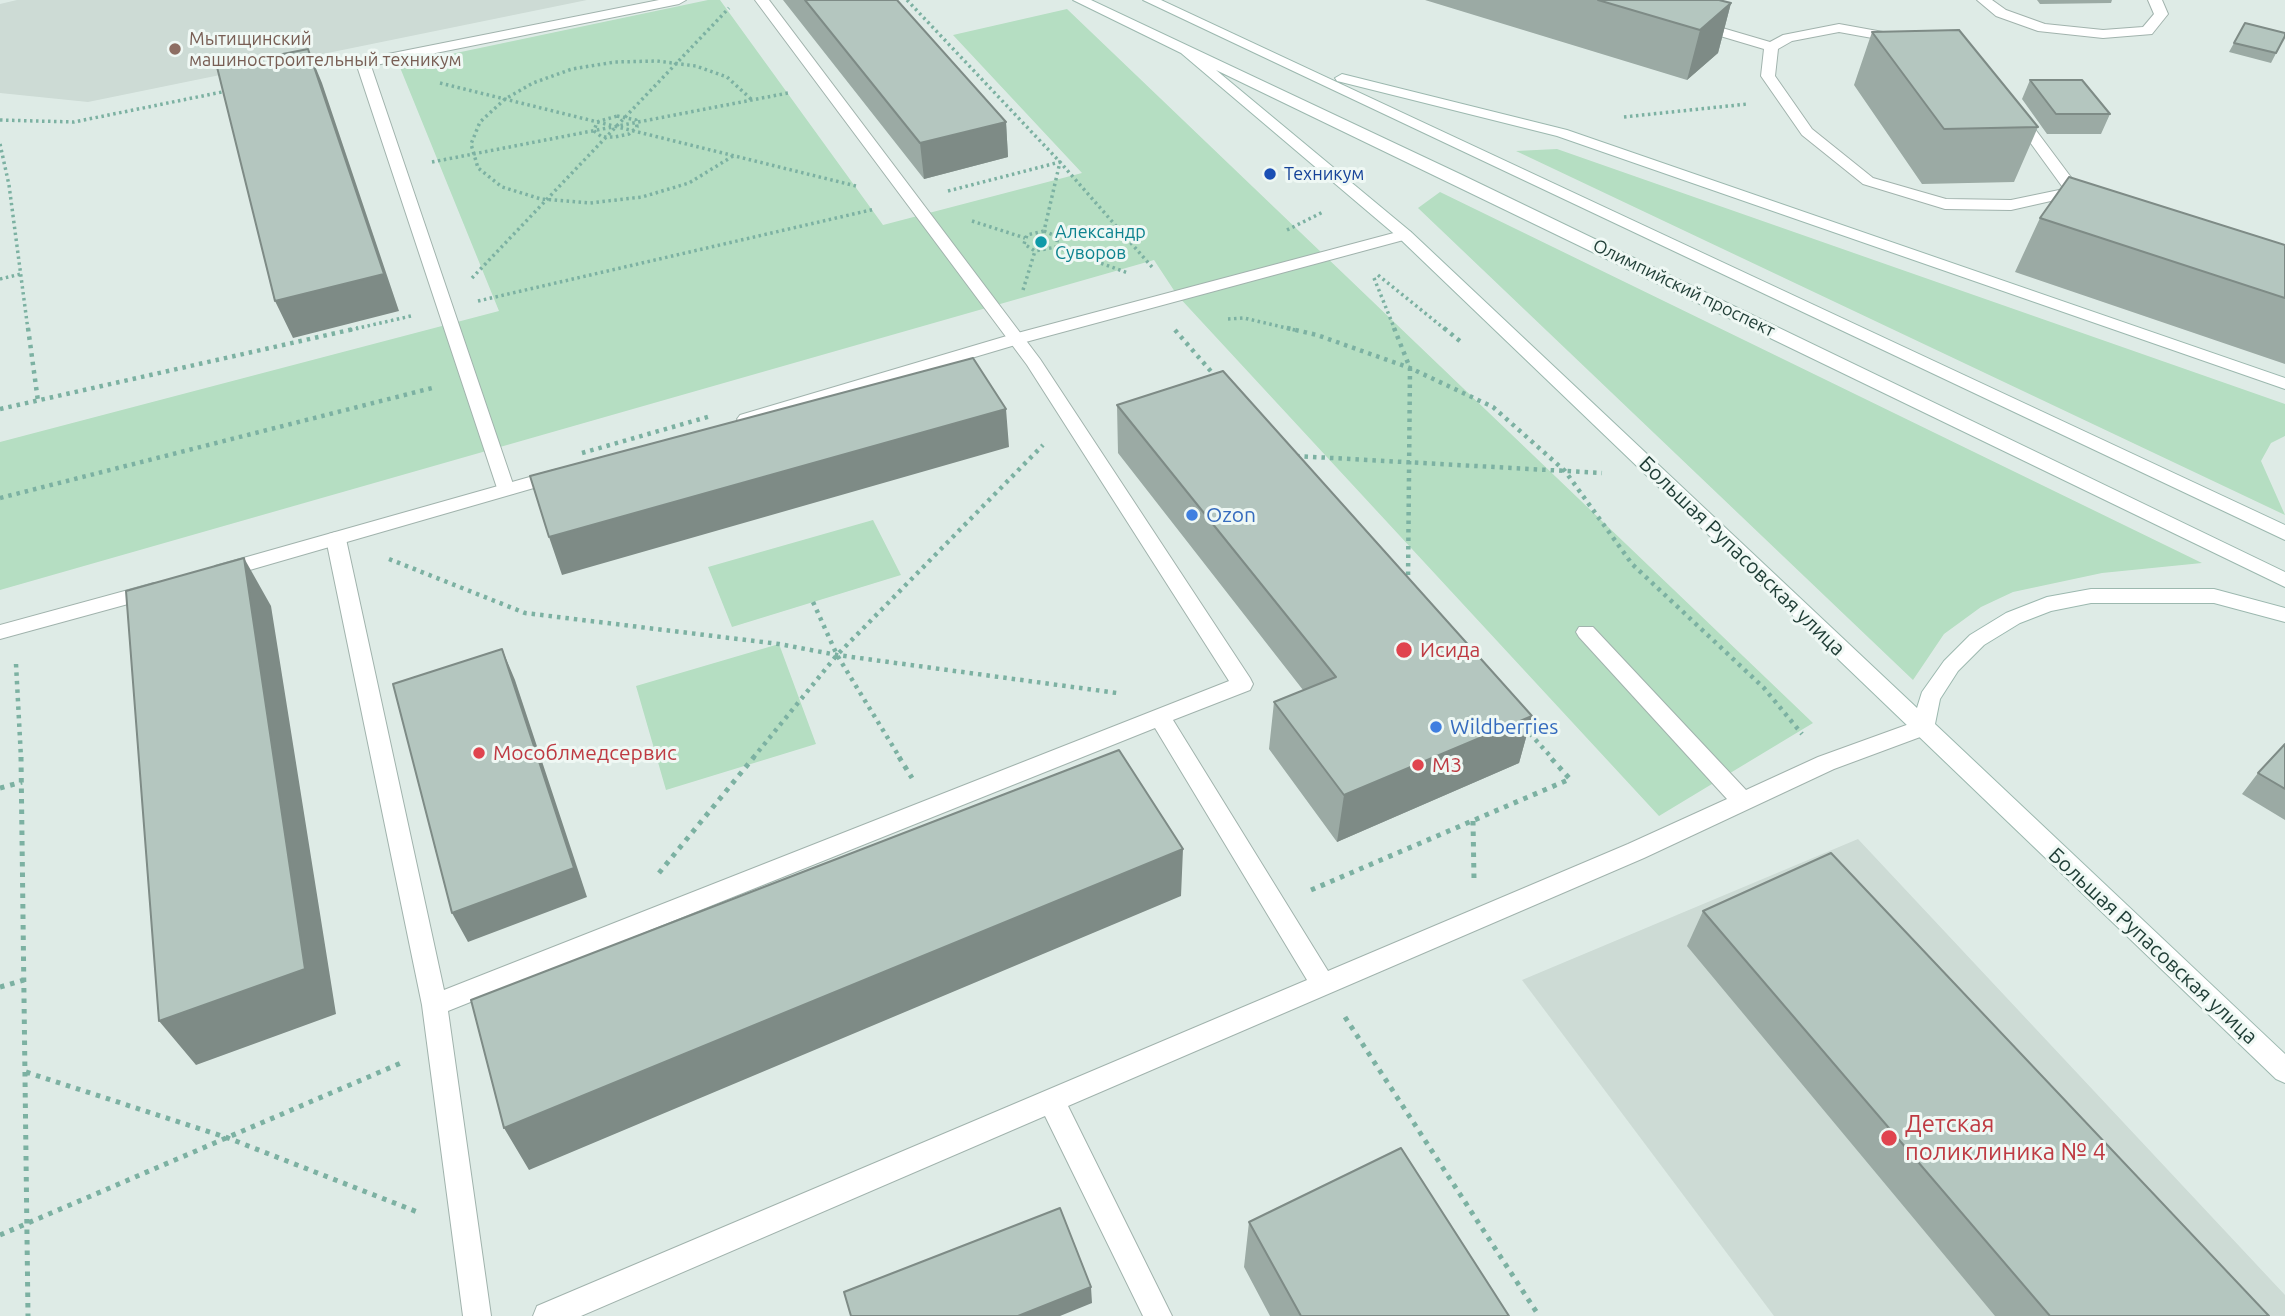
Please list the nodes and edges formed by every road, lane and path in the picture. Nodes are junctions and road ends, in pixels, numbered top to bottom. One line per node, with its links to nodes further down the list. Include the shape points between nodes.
1 (679, 0): 29 (main road, via 363,63)
2 (762, 0): 31 (main road)
3 (907, 0): 28 (path)
4 (1080, 0): 11 (main road, Олимпийский проспект)
5 (1150, 0): 12 (main road, Олимпийский проспект)
6 (1984, 0): 7 (main road, via 2001,13 2043,28 2103,34 2147,31 2161,15)
7 (2155, 0)
8 (1678, 19): 10 (main road)
9 (1916, 42): 10 (main road, via 1839,28 1788,38)
10 (1771, 47): 16 (main road, via 1768,76)
11 (1188, 53): 34 (main road, Большая Рупасовская улица); 61 (main road, Олимпийский проспект, via 1468,183)
12 (1298, 68): 47 (main road, via 1562,132); 58 (main road, Олимпийский проспект)
13 (440, 83): 15 (path)
14 (231, 90): 19 (path, via 74,122)
15 (505, 99): 20 (path); 21 (path, via 572,69 657,61 727,76 752,100); 26 (path, via 480,122 471,144)
16 (1786, 101): 18 (path, via 1682,108); 30 (main road, via 1807,132 1868,181 1945,204 2011,205)
17 (2008, 104): 30 (main road)
18 (1620, 118)
19 (0, 120)
20 (597, 122): 21 (path, via 627,116); 22 (path); 23 (path)
21 (637, 122): 22 (path); 24 (path)
22 (615, 126): 23 (path); 24 (path)
23 (594, 131): 24 (path, via 606,137); 26 (path)
24 (634, 131): 27 (path)
25 (0, 144): 37 (path)
26 (474, 153): 27 (path, via 478,168 502,187 541,199 590,203 642,197 689,183); 29 (path)
27 (734, 156): 31 (path)
28 (1060, 162): 31 (path); 33 (path); 39 (path)
29 (397, 168): 41 (main road)
30 (2074, 191): 32 (main road)
31 (912, 200): 41 (path); 43 (main road)
32 (2100, 200)
33 (1044, 231): 35 (path, via 1058,237); 35 (path, via 1027,235 1024,244 1040,251)
34 (1405, 235): 39 (main road); 72 (main road, Большая Рупасовская улица)
35 (1056, 247): 39 (path)
36 (1369, 268): 44 (path)
37 (21, 274): 38 (path); 48 (path)
38 (0, 279)
39 (1174, 292): 40 (main road)
40 (1153, 302): 43 (main road); 46 (path)
41 (443, 309): 45 (main road)
42 (1219, 320): 44 (path, via 1244,318 1317,335)
43 (1016, 339): 49 (main road); 50 (main road)
44 (1410, 368): 52 (path); 54 (path, via 1493,407)
45 (467, 379): 56 (main road); 57 (path)
46 (1222, 384)
47 (2285, 384)
48 (38, 401)
49 (1069, 419): 68 (path); 70 (main road, via 1242,684)
50 (728, 425)
51 (1285, 456): 52 (path)
52 (1409, 463): 54 (path); 62 (path)
53 (571, 471): 56 (main road)
54 (1565, 471): 55 (path); 73 (path, via 1632,564 1764,688)
55 (1614, 474)
56 (506, 490): 59 (main road)
57 (0, 498)
58 (2285, 533)
59 (336, 539): 60 (main road); 68 (path, via 525,613); 85 (main road)
60 (202, 576)
61 (2285, 580)
62 (1408, 582)
63 (175, 583): 66 (main road)
64 (813, 602): 68 (path)
65 (2285, 615): 72 (main road, via 2214,596 2113,595 2047,604 1977,640 1951,666 1930,698)
66 (7, 630): 74 (path)
67 (1587, 632): 76 (main road)
68 (837, 655): 69 (path); 77 (path); 79 (path)
69 (1126, 694)
70 (1160, 718): 77 (main road); 80 (main road)
71 (1516, 718): 78 (path, via 1570,779)
72 (1923, 727): 73 (main road); 87 (main road, Большая Рупасовская улица)
73 (1826, 763): 76 (main road)
74 (22, 782): 75 (path); 82 (path)
75 (0, 788)
76 (1743, 800): 81 (main road)
77 (931, 808): 85 (main road)
78 (1473, 821): 80 (path); 81 (path)
79 (657, 875)
80 (1275, 905): 83 (main road)
81 (1474, 919): 83 (main road)
82 (24, 980): 84 (path); 88 (path)
83 (1323, 984): 89 (main road); 98 (path)
84 (0, 987)
85 (435, 1005): 86 (main road)
86 (441, 1045): 90 (path); 92 (main road)
87 (2285, 1071)
88 (26, 1072): 90 (path); 91 (path)
89 (1051, 1100): 96 (main road); 97 (main road)
90 (228, 1138): 91 (path); 92 (path)
91 (27, 1224): 93 (path); 94 (path)
92 (466, 1231): 95 (main road)
93 (0, 1235)
94 (28, 1316)
95 (477, 1316)
96 (547, 1316)
97 (1158, 1316)
98 (1539, 1316)

